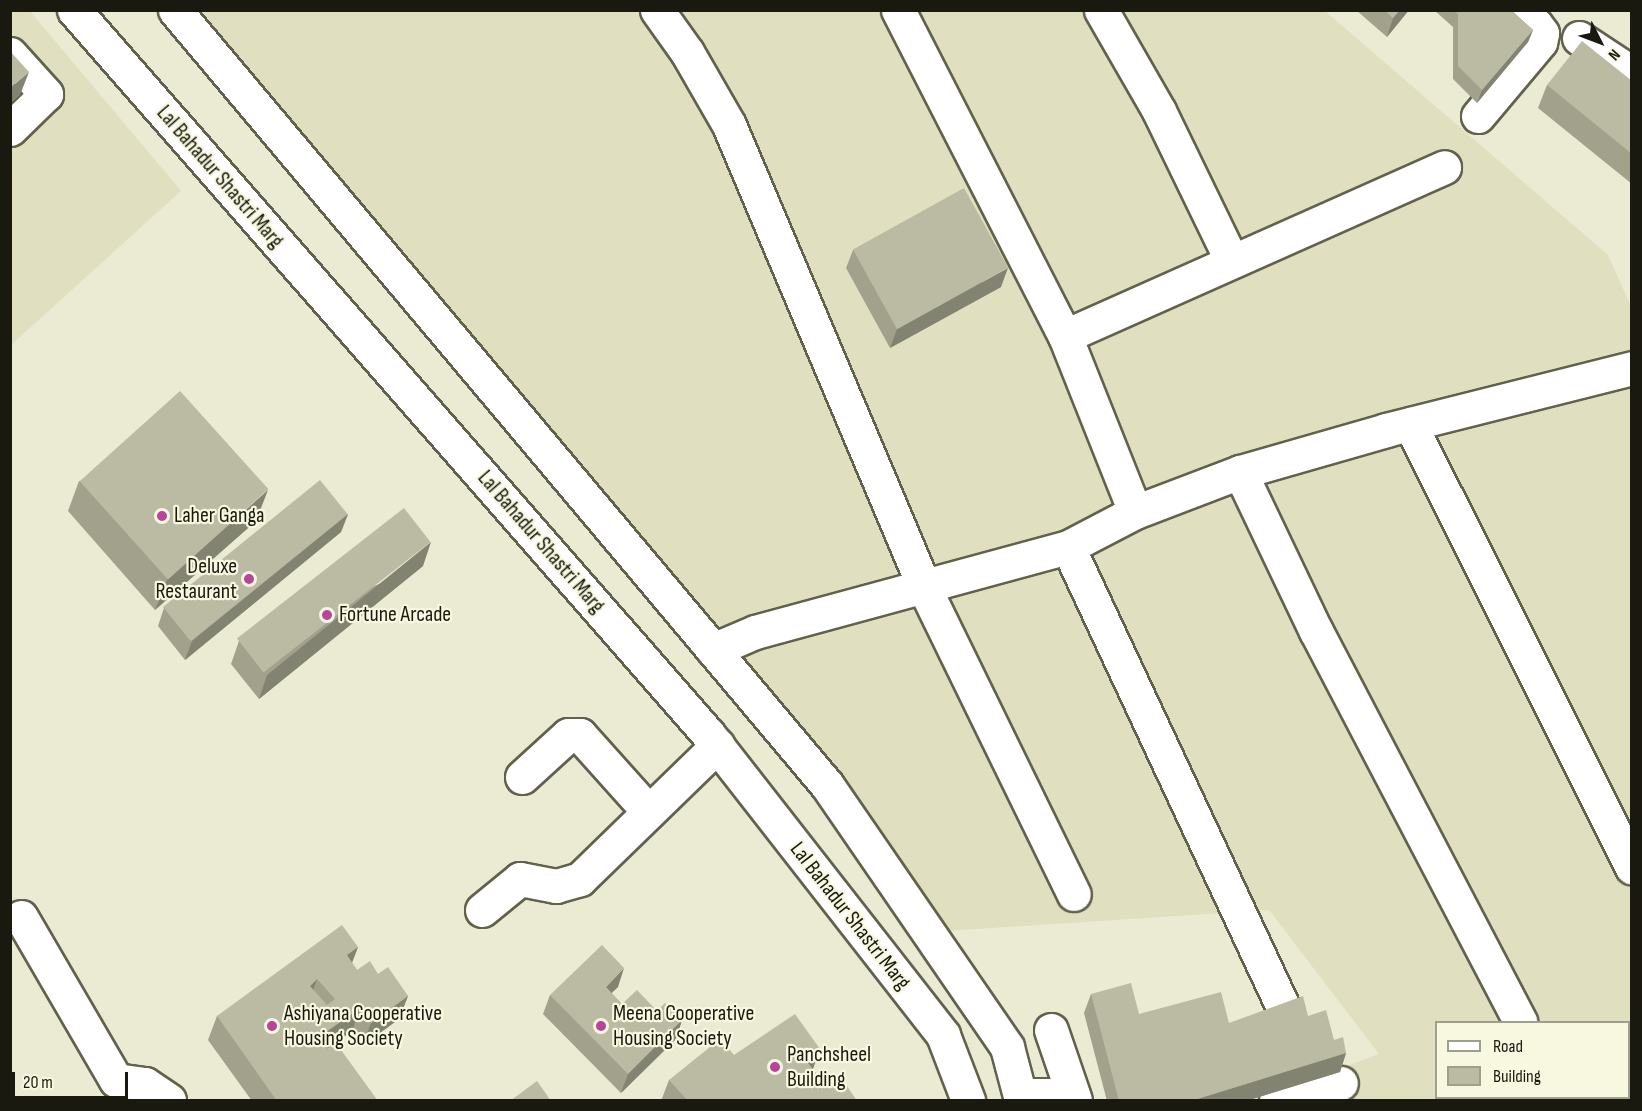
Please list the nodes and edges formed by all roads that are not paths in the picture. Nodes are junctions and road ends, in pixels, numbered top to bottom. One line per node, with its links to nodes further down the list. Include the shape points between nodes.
1 (74, 10): 22 (street, Lal Bahadur Shastri Marg)
2 (175, 10): 21 (street)
3 (657, 10): 20 (street, via 687,52 729,125)
4 (898, 10): 14 (street)
5 (1101, 10): 13 (street, via 1159,111)
6 (1519, 10): 10 (street, via 1542,33 1540,42)
7 (1579, 38): 9 (street)
8 (10, 54): 11 (street, via 46,94)
9 (1632, 73)
10 (1478, 116)
11 (10, 129)
12 (1444, 167): 13 (street)
13 (1231, 259): 14 (street)
14 (1065, 336): 18 (street)
15 (1632, 368): 16 (street)
16 (1410, 424): 17 (street); 25 (street)
17 (1239, 472): 18 (street); 30 (street, via 1316,631)
18 (1135, 512): 19 (street)
19 (1068, 547): 20 (street); 29 (street)
20 (922, 583): 21 (street, via 755,632); 26 (street)
21 (713, 650): 34 (street, via 834,794 1007,1047)
22 (718, 745): 24 (street); 33 (street, Lal Bahadur Shastri Marg, via 943,1035)
23 (522, 777): 24 (street, via 568,735 579,735)
24 (649, 812): 27 (street, via 580,879 556,886 520,879)
25 (1632, 867)
26 (1074, 894)
27 (482, 910)
28 (21, 916): 36 (street, via 116,1080 145,1084)
29 (1283, 1007)
30 (1519, 1021)
31 (1052, 1029): 35 (street)
32 (1341, 1083): 37 (street)
33 (963, 1098)
34 (1020, 1098): 35 (street)
35 (1074, 1098)
36 (160, 1099)
37 (1276, 1101)

